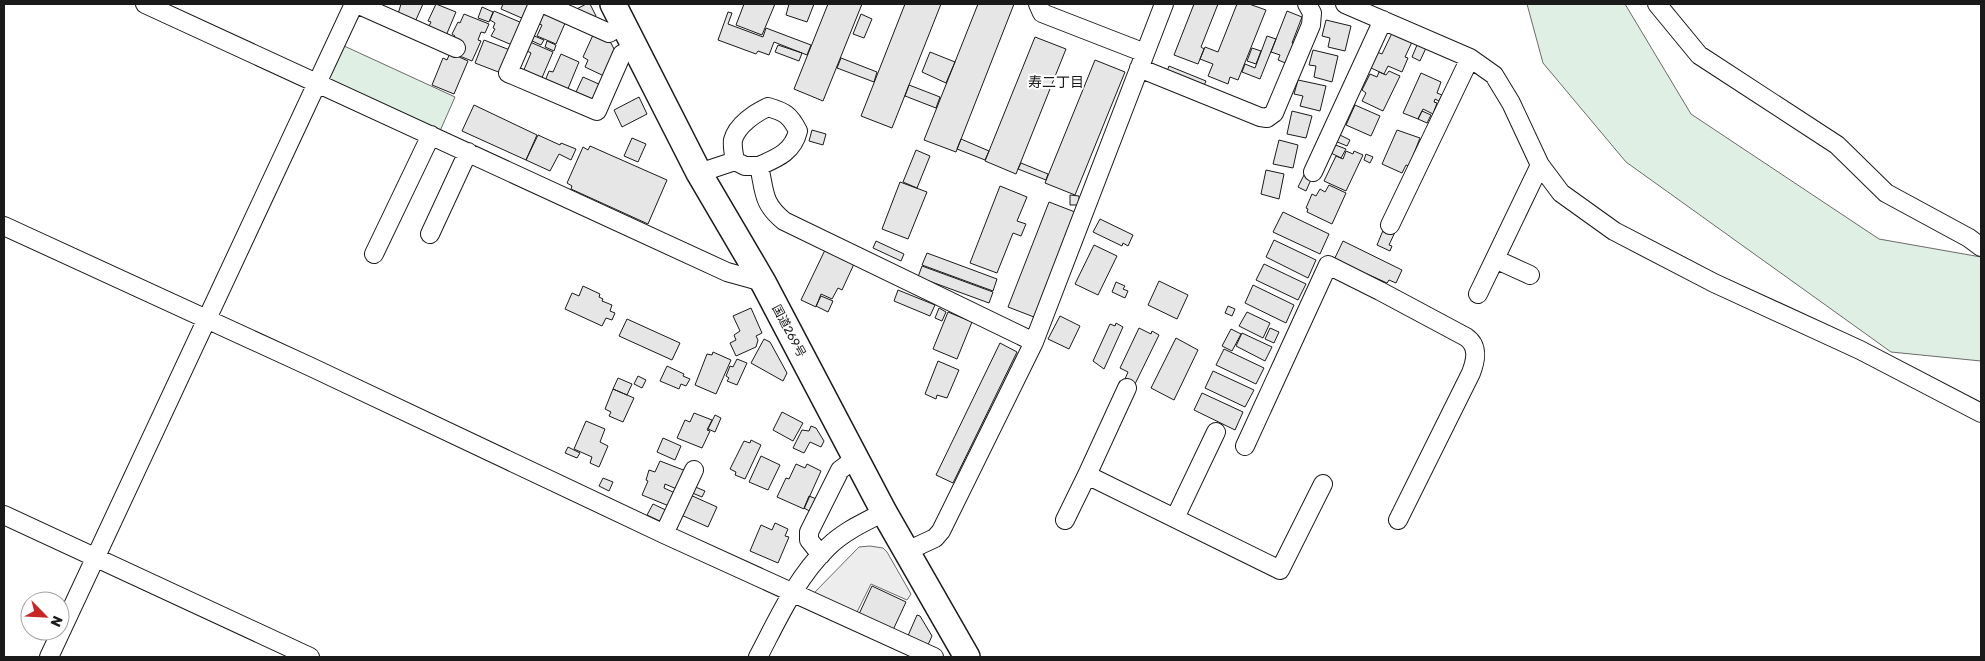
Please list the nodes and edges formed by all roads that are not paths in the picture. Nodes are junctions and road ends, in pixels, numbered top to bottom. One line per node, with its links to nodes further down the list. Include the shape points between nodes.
1 (145, 4): 16 (street)
2 (355, 4): 13 (street); 16 (street)
3 (538, 4): 12 (street, via 508,73 597,111 622,54)
4 (544, 4): 10 (street, via 609,33)
5 (1038, 4): 15 (street, via 1042,13)
6 (1164, 4): 15 (street)
7 (1306, 4): 15 (street, via 1312,13 1311,25 1274,113 1267,118)
8 (1345, 4): 11 (street)
9 (1657, 4): 27 (street, via 1699,55 1837,145 1886,193)
10 (618, 14): 12 (highway, 国道269号)
11 (1383, 20): 14 (street); 22 (street)
12 (636, 47): 23 (highway, 国道269号)
13 (456, 48)
14 (1470, 58): 20 (street, via 1494,75); 24 (street)
15 (1142, 60): 34 (street)
16 (317, 83): 17 (street); 33 (street)
17 (431, 135): 18 (street); 28 (street)
18 (468, 152): 26 (street); 31 (street, via 727,272)
19 (735, 161): 21 (street, via 745,166); 21 (street, via 733,141 741,126 768,107 782,111 791,118 798,132 795,142 781,157); 23 (street)
20 (1540, 164): 29 (street); 36 (street, via 1561,193 1622,235 1714,283 1860,350)
21 (759, 166): 34 (street, via 765,197 772,211 784,221)
22 (1312, 172)
23 (699, 173): 31 (highway, 国道269号)
24 (1390, 225)
25 (4, 226): 33 (street)
26 (430, 234)
27 (1981, 247)
28 (374, 254)
29 (1495, 259): 30 (street); 32 (street)
30 (1530, 275)
31 (763, 282): 39 (highway, 国道269号)
32 (1478, 294)
33 (206, 319): 48 (street); 51 (street)
34 (1034, 342): 49 (street, via 941,530 936,538)
35 (1126, 388): 41 (street)
36 (1981, 413)
37 (1216, 432): 45 (street)
38 (1245, 446): 47 (street, via 1328,265 1466,337 1476,353 1471,373)
39 (856, 458): 43 (highway, 国道269号); 50 (street, via 840,470 808,532 809,540)
40 (694, 470): 48 (street)
41 (1087, 475): 45 (street); 46 (street)
42 (1323, 484): 45 (street, via 1280,570)
43 (884, 512): 49 (highway, 国道269号); 50 (street, via 850,530)
44 (4, 515): 51 (street)
45 (1175, 518)
46 (1065, 520)
47 (1398, 520)
48 (664, 534): 52 (street)
49 (907, 551): 57 (highway, 国道269号)
50 (821, 555): 52 (street)
51 (95, 558): 54 (street); 55 (street)
52 (791, 592): 53 (street); 56 (street)
53 (765, 655)
54 (49, 657)
55 (310, 657)
56 (934, 657)
57 (967, 657)

